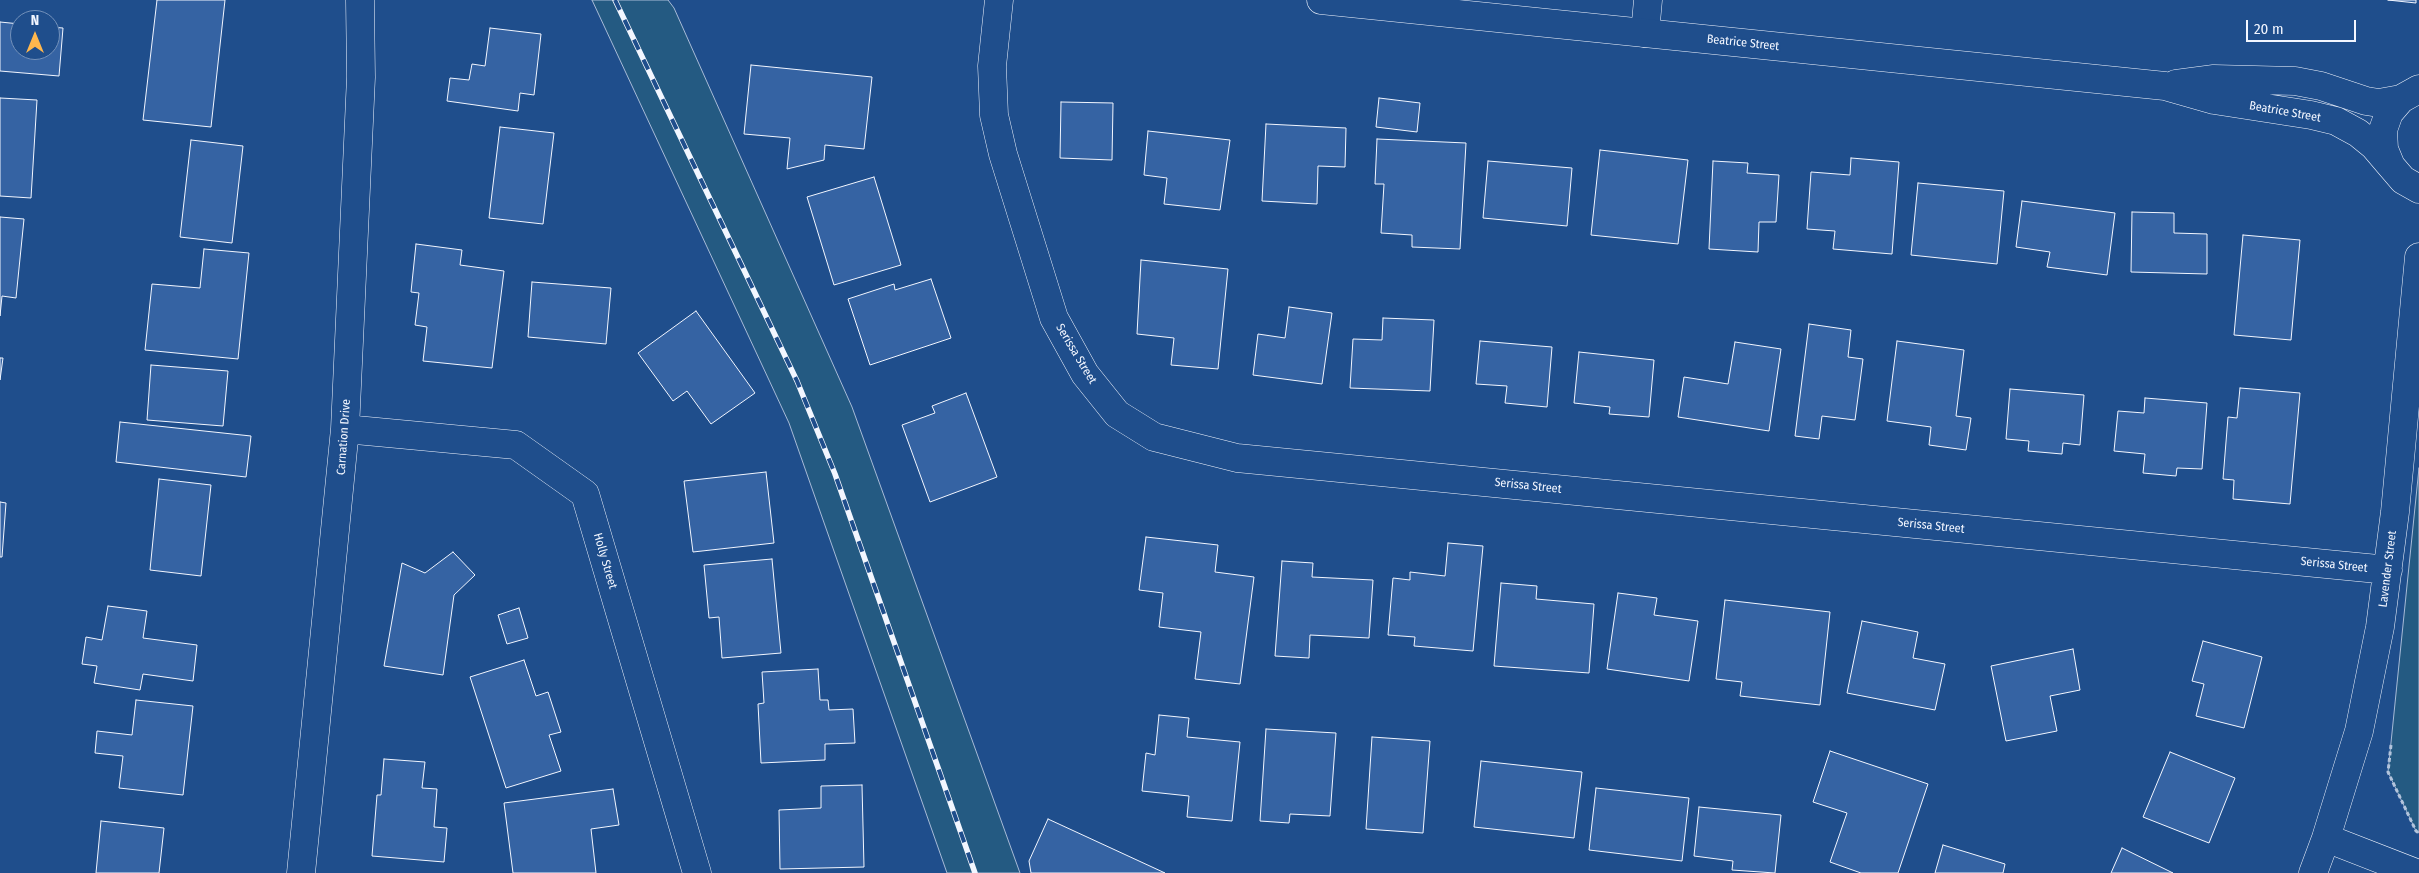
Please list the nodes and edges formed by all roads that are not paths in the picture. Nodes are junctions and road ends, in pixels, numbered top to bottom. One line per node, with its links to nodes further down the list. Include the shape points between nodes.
1 (360, 0): 11 (street, Carnation Drive, via 361,77)
2 (999, 0): 12 (street, Serissa Street, via 992,66 994,115 1002,154 1054,318 1085,374 1117,414 1154,437 1237,458)
3 (1321, 0): 5 (street, Beatrice Street)
4 (1648, 0): 5 (street)
5 (1645, 33): 6 (street, Beatrice Street)
6 (2165, 86): 7 (street, Beatrice Street, via 2214,79 2258,79 2321,86 2379,103); 8 (street, Beatrice Street, via 2214,100 2336,121 2374,146)
7 (2410, 94): 8 (street, via 2389,113 2383,130 2384,149)
8 (2391, 166): 9 (street, Beatrice Street, via 2403,180)
9 (2419, 189)
10 (2419, 257): 12 (street, Lavender Street)
11 (345, 429): 14 (street, Carnation Drive); 15 (street, Holly Street, via 516,445 585,494)
12 (2388, 570): 13 (street, Lavender Street, via 2359,731)
13 (2326, 838): 16 (street, Lavender Street); 17 (street)
14 (301, 873)
15 (697, 873)
16 (2312, 873)
17 (2416, 873)

